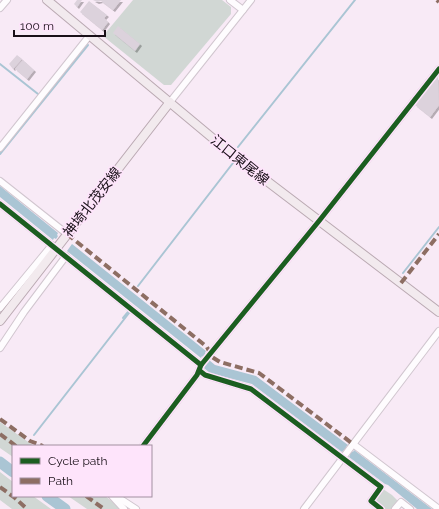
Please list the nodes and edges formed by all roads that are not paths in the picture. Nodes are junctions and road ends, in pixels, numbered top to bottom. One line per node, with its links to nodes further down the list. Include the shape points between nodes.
1 (7, 0): 5 (street)
2 (47, 0): 7 (main road, 江口東尾線)
3 (230, 0): 6 (street)
4 (251, 0): 6 (street)
5 (0, 8)
6 (243, 10): 9 (street)
7 (90, 35): 9 (main road, 江口東尾線); 10 (street)
8 (439, 69): 13 (street)
9 (170, 102): 13 (main road, 江口東尾線, via 234,156); 14 (main road, 神埼北茂安線)
10 (0, 148)
11 (0, 181): 14 (street)
12 (0, 204): 15 (street)
13 (319, 221): 18 (main road, 江口東尾線); 22 (street)
14 (67, 234): 15 (main road, 神埼北茂安線)
15 (54, 247): 16 (street); 17 (street); 19 (main road, 神埼北茂安線)
16 (66, 256): 21 (street); 22 (street)
17 (0, 308)
18 (439, 312)
19 (0, 321)
20 (439, 331): 24 (street)
21 (0, 348)
22 (203, 363): 23 (street); 24 (street, via 205,375 251,389)
23 (144, 445)
24 (348, 451): 29 (street); 30 (street, via 382,487 371,501); 33 (street)
25 (113, 497): 27 (street)
26 (118, 497): 28 (street)
27 (124, 509)
28 (136, 509)
29 (304, 509)
30 (381, 509)
31 (396, 509): 32 (street, via 401,502)
32 (410, 509)
33 (439, 509)

